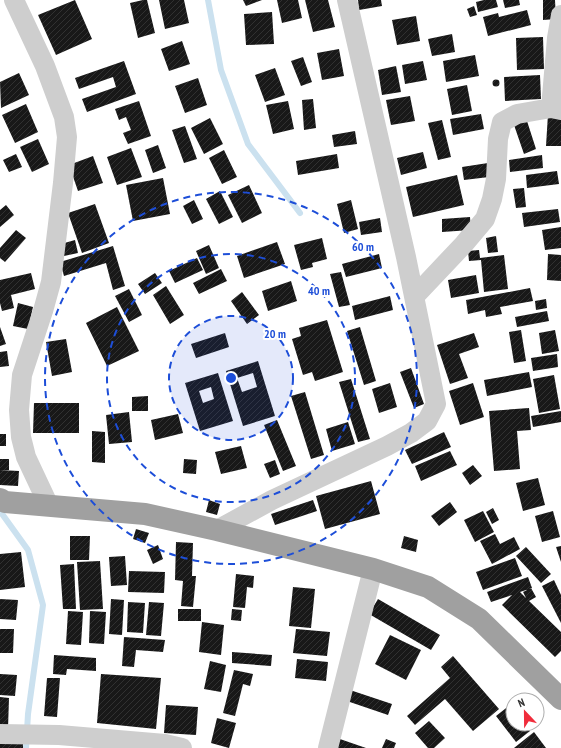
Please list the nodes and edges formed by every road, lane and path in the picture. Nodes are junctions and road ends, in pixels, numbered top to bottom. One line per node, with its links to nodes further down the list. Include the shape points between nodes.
1 (14, 0): 7 (street, via 45,66 64,117 67,137 50,282 22,375 19,410 26,457)
2 (347, 0): 5 (street)
3 (561, 15): 4 (street, via 557,38)
4 (556, 109): 5 (street, via 517,114 502,122 498,139 496,179 485,219)
5 (414, 296): 8 (street, via 436,404 427,421 387,446 272,500)
6 (2, 502): 7 (highway)
7 (49, 506): 8 (highway, via 145,514)
8 (217, 530): 9 (highway)
9 (373, 569): 10 (highway, via 428,587 479,619); 13 (street)
10 (561, 699)
11 (0, 734): 12 (street, via 59,735 165,744)
12 (182, 748)
13 (328, 748)

